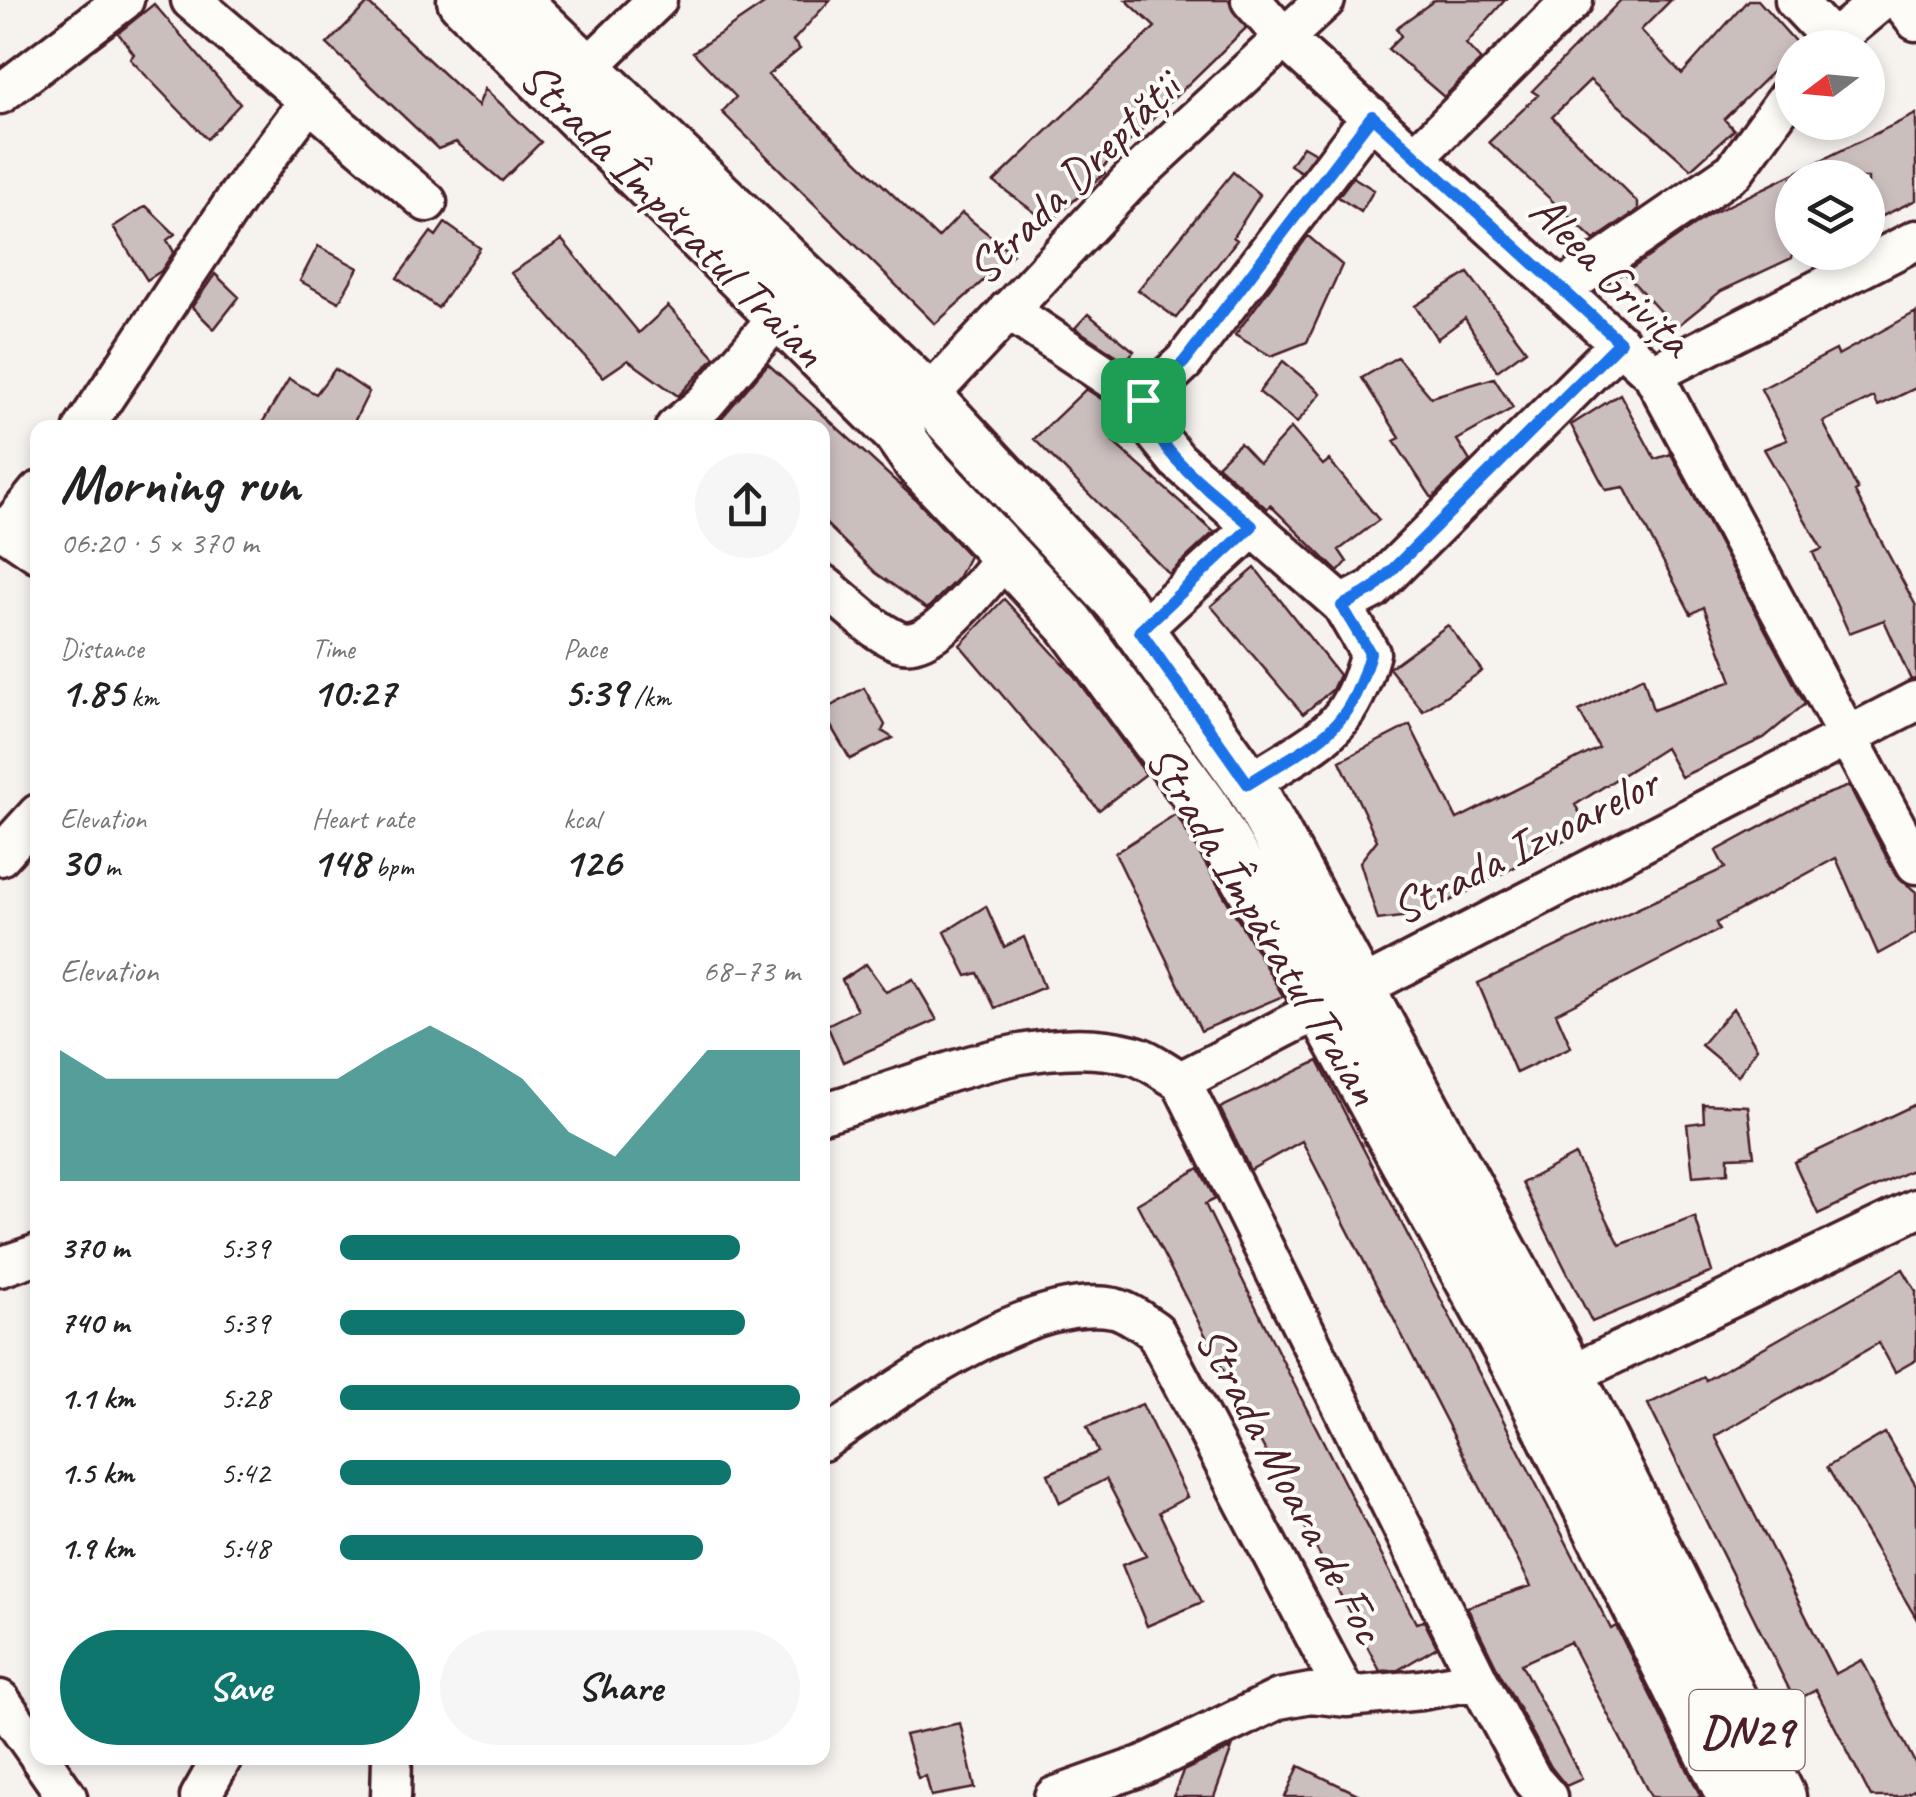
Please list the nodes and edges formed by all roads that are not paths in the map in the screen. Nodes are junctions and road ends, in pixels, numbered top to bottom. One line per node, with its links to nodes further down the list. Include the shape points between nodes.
1 (124, 0): 17 (street)
2 (191, 0): 18 (street)
3 (462, 0): 26 (main road, Strada Împăratul Traian / DN29)
4 (515, 0): 16 (main road, Strada Împăratul Traian / DN29)
5 (657, 0): 16 (street)
6 (1251, 0): 15 (street, Aleea Grivița)
7 (1325, 0): 15 (street, Strada Dreptății)
8 (1573, 0): 21 (street)
9 (1795, 0): 13 (street)
10 (1882, 0): 14 (street)
11 (1899, 0): 12 (street)
12 (1916, 20)
13 (1818, 30)
14 (1844, 30)
15 (1286, 40): 20 (street, Aleea Grivița); 25 (street, Strada Dreptății, via 1130,181)
16 (585, 70): 29 (main road, Strada Împăratul Traian / DN29)
17 (0, 94)
18 (309, 101): 22 (street); 31 (street)
19 (1775, 114): 24 (street, via 1734,171)
20 (1372, 116): 21 (street, Aleea Grivița); 30 (street, via 1184,362)
21 (1417, 155): 24 (street, Aleea Grivița)
22 (428, 202)
23 (1916, 240): 28 (street)
24 (1562, 289): 27 (street, Aleea Grivița)
25 (1008, 310): 29 (street, Strada Dreptății); 30 (street)
26 (778, 317): 32 (street); 33 (main road, Strada Împăratul Traian / DN29)
27 (1620, 342): 28 (street, Aleea Grivița); 40 (street, via 1373,589)
28 (1653, 374): 43 (street, Aleea Grivița)
29 (927, 396): 33 (street, Strada Dreptății); 41 (main road, Strada Împăratul Traian / DN29)
30 (1143, 400): 35 (street, via 1148,424 1177,460)
31 (89, 420)
32 (685, 420)
33 (897, 432): 38 (main road, Strada Împăratul Traian / DN29)
34 (30, 500): 36 (street)
35 (1252, 526): 40 (street); 41 (street)
36 (3, 529): 37 (street)
37 (30, 548)
38 (1006, 556): 39 (street, via 938,632 913,644 877,628); 49 (main road, Strada Împăratul Traian / DN29, via 1070,624 1204,804)
39 (830, 590)
40 (1342, 606): 44 (street, via 1370,653 1359,696 1340,724)
41 (1140, 631): 44 (main road, Strada Împăratul Traian / DN29)
42 (1916, 702): 43 (street, Strada Izvoarelor)
43 (1849, 735): 47 (street, Aleea Grivița); 48 (street, Strada Izvoarelor)
44 (1248, 784): 48 (main road, Strada Împăratul Traian / DN29)
45 (30, 823): 46 (street)
46 (0, 856)
47 (1916, 864)
48 (1362, 984): 49 (street, Strada Izvoarelor); 55 (main road, Strada Împăratul Traian / DN29)
49 (1320, 1006): 50 (street, Strada Izvoarelor); 69 (main road, Strada Împăratul Traian / DN29, via 1523,1376)
50 (1181, 1082): 51 (street, via 1135,1055 1061,1047 1008,1056); 57 (street)
51 (830, 1111)
52 (1916, 1209): 55 (street)
53 (30, 1257): 54 (street)
54 (0, 1267)
55 (1570, 1374): 70 (main road, Strada Împăratul Traian / DN29)
56 (830, 1436): 58 (street, Strada Moara de Foc, via 929,1368 1026,1321 1085,1305 1119,1309 1155,1330)
57 (1478, 1680): 58 (street); 68 (street)
58 (1347, 1697): 67 (street, via 1312,1693 1279,1699 1144,1766)
59 (0, 1700): 60 (street)
60 (30, 1743)
61 (45, 1765): 64 (street)
62 (218, 1765): 65 (street)
63 (392, 1765): 66 (street)
64 (67, 1797)
65 (200, 1797)
66 (391, 1797)
67 (1054, 1797)
68 (1547, 1797)
69 (1732, 1797)
70 (1781, 1797)

